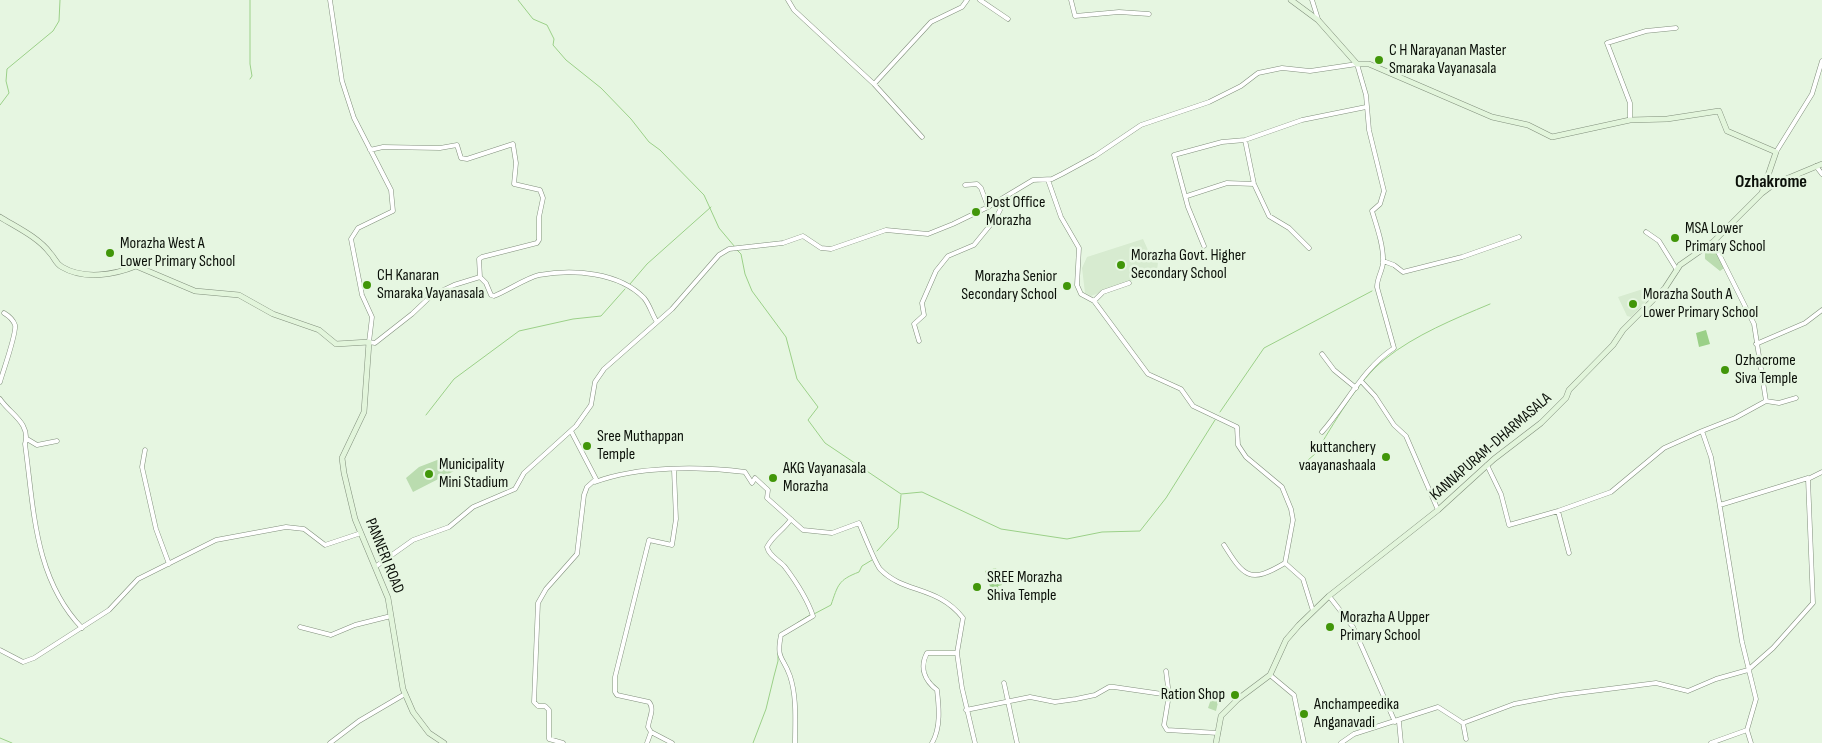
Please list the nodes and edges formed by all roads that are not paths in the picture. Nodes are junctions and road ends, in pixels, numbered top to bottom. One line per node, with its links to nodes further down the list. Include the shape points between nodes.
1 (330, 0): 19 (street, via 342,81 354,118)
2 (788, 0): 14 (street, via 794,10)
3 (968, 0): 14 (street, via 962,7 931,22)
4 (980, 0): 9 (street)
5 (1071, 0): 8 (street, via 1075,16 1119,12)
6 (1291, 0): 10 (main road)
7 (1312, 0): 10 (street)
8 (1149, 14)
9 (1008, 19)
10 (1318, 20): 13 (main road)
11 (1676, 28): 16 (street, via 1646,31 1607,43 1630,103)
12 (1822, 61): 20 (street, via 1812,94)
13 (1358, 64): 15 (street); 16 (main road, via 1369,64 1492,117 1528,125 1552,137); 23 (street, via 1310,71 1282,68 1258,73 1242,86 1209,102 1141,125 1095,156)
14 (874, 84): 17 (street)
15 (1366, 107): 18 (street, via 1302,120); 36 (street, via 1384,191 1380,204 1372,212)
16 (1630, 120): 20 (main road, via 1667,119 1719,111 1727,131)
17 (922, 137)
18 (1245, 140): 24 (street); 27 (street, via 1222,142 1174,156)
19 (370, 150): 38 (street, via 457,145 461,158 467,158 513,144 516,163 514,184 540,190 543,198 539,240 531,245 482,257 479,259); 45 (street, via 391,190 393,211 358,228 351,239 362,295 372,317)
20 (1776, 152): 26 (main road)
21 (1819, 165): 22 (street); 26 (main road, KANNAPURAM-DHARMASALA, via 1774,184)
22 (1822, 174)
23 (1048, 180): 28 (street, via 1033,180); 40 (street, via 1061,217 1079,248 1077,285 1081,294)
24 (1254, 184): 27 (street, via 1227,183); 35 (street, via 1269,216 1289,228)
25 (965, 185): 29 (street, via 977,184)
26 (1762, 193): 33 (main road, KANNAPURAM-DHARMASALA)
27 (1187, 196): 34 (street, via 1188,207)
28 (998, 201): 29 (street); 44 (street, via 1000,210 996,218 974,245 948,256 936,271 922,303 924,315 914,324)
29 (988, 207): 43 (street, via 928,234 886,230 831,249 821,248 803,236 782,243 729,249 719,255 672,310)
30 (0, 217): 45 (main road, via 50,252 64,269 108,275 136,266 195,291 239,295 274,314 319,330 336,344)
31 (1646, 232): 37 (street, via 1659,241)
32 (1519, 237): 36 (street, via 1462,257 1403,272)
33 (1713, 242): 37 (main road, KANNAPURAM-DHARMASALA); 46 (street, via 1754,324)
34 (1204, 246)
35 (1309, 248)
36 (1383, 261): 48 (street, via 1377,287 1394,348)
37 (1677, 270): 60 (main road, KANNAPURAM-DHARMASALA, via 1665,288 1569,390 1566,398 1523,439)
38 (480, 277): 43 (street, via 494,296 538,275 582,273 604,277 620,282 644,299); 45 (street, via 431,296 395,328 375,343)
39 (1129, 284): 40 (street, via 1103,292)
40 (1094, 301): 72 (street, via 1148,374 1181,389 1193,406 1237,427 1238,445 1246,457 1282,487 1292,520)
41 (1822, 310): 46 (street, via 1805,323)
42 (4, 313): 49 (street, via 15,324)
43 (657, 322): 54 (street, via 604,369 595,382 591,405)
44 (919, 341)
45 (370, 342): 69 (main road, PANNERI ROAD, via 364,412 342,458 345,482)
46 (1756, 344): 53 (street)
47 (1322, 354): 50 (street, via 1334,370)
48 (1361, 381): 50 (street); 66 (street, via 1406,436)
49 (0, 382)
50 (1356, 388): 56 (street)
51 (1796, 398): 53 (street, via 1779,403)
52 (0, 399): 57 (street, via 20,421)
53 (1766, 401): 55 (street)
54 (571, 431): 64 (street); 74 (street, via 531,466 514,488 473,507 449,527 413,540)
55 (1702, 431): 65 (street); 67 (street, via 1664,448 1611,492)
56 (1322, 432)
57 (27, 439): 58 (street, via 37,445); 79 (street, via 25,444 43,563 71,616)
58 (57, 440)
59 (145, 450): 73 (street, via 142,467 156,529)
60 (1486, 465): 66 (main road, KANNAPURAM-DHARMASALA); 67 (street, via 1501,494 1508,525)
61 (674, 470): 64 (street, via 615,474); 68 (street, via 745,472 752,483 755,478 764,483 768,490 767,498); 93 (street, via 676,519 672,545 649,540 615,677 614,692 617,695 651,704 648,727)
62 (1822, 472): 63 (street)
63 (1810, 477): 65 (street); 82 (street, via 1813,603 1773,648)
64 (595, 482): 98 (street, via 587,487 584,494 577,554 546,589 538,609 534,702 549,710 549,738)
65 (1720, 505): 82 (street)
66 (1438, 510): 75 (main road, KANNAPURAM-DHARMASALA)
67 (1558, 511): 71 (street)
68 (791, 519): 81 (street, via 803,530 832,533 859,523 879,568 908,586 953,605 963,618); 101 (street, via 767,546 768,552 784,566 806,596 812,615 781,635 778,651 790,675 795,703)
69 (362, 533): 73 (street, via 326,545 304,529 286,527 261,531 216,540); 74 (main road, PANNERI ROAD)
70 (1224, 545): 72 (street, via 1245,573 1266,574)
71 (1569, 553)
72 (1285, 563): 76 (street, via 1303,579)
73 (169, 564): 79 (street, via 138,578 109,610)
74 (376, 567): 77 (main road, PANNERI ROAD)
75 (1329, 596): 76 (main road, KANNAPURAM-DHARMASALA); 90 (street, via 1353,627)
76 (1313, 611): 84 (main road, KANNAPURAM-DHARMASALA, via 1286,640)
77 (392, 616): 78 (street, via 331,635); 86 (main road, PANNERI ROAD)
78 (300, 627)
79 (82, 628): 80 (street, via 23,662)
80 (0, 650)
81 (957, 654): 89 (street); 102 (street, via 927,653 925,657 927,682 937,690 937,734)
82 (1748, 670): 91 (street, via 1688,691 1656,683 1562,695 1514,704); 92 (street, via 1756,699)
83 (1166, 671): 87 (street)
84 (1270, 675): 94 (main road, KANNAPURAM-DHARMASALA, via 1221,716); 106 (street, via 1294,696)
85 (1004, 683): 88 (street)
86 (405, 694): 96 (street, via 359,721); 97 (main road, PANNERI ROAD, via 423,726)
87 (1169, 694): 88 (street, via 1109,687 1095,695 1055,702 1030,697); 94 (street, via 1164,724 1167,730)
88 (1008, 700): 89 (street); 104 (street)
89 (966, 710): 103 (street)
90 (1397, 722): 91 (street, via 1438,707); 107 (street, via 1354,734); 108 (street)
91 (1464, 723): 95 (street)
92 (1747, 730): 109 (street); 110 (street)
93 (651, 732): 99 (street); 100 (street)
94 (1218, 733): 105 (main road, KANNAPURAM-DHARMASALA)
95 (1466, 739)
96 (330, 743)
97 (444, 743)
98 (563, 743)
99 (647, 743)
100 (672, 743)
101 (795, 743)
102 (932, 743)
103 (975, 743)
104 (1017, 743)
105 (1216, 743)
106 (1304, 743)
107 (1341, 743)
108 (1401, 743)
109 (1711, 743)
110 (1751, 743)

